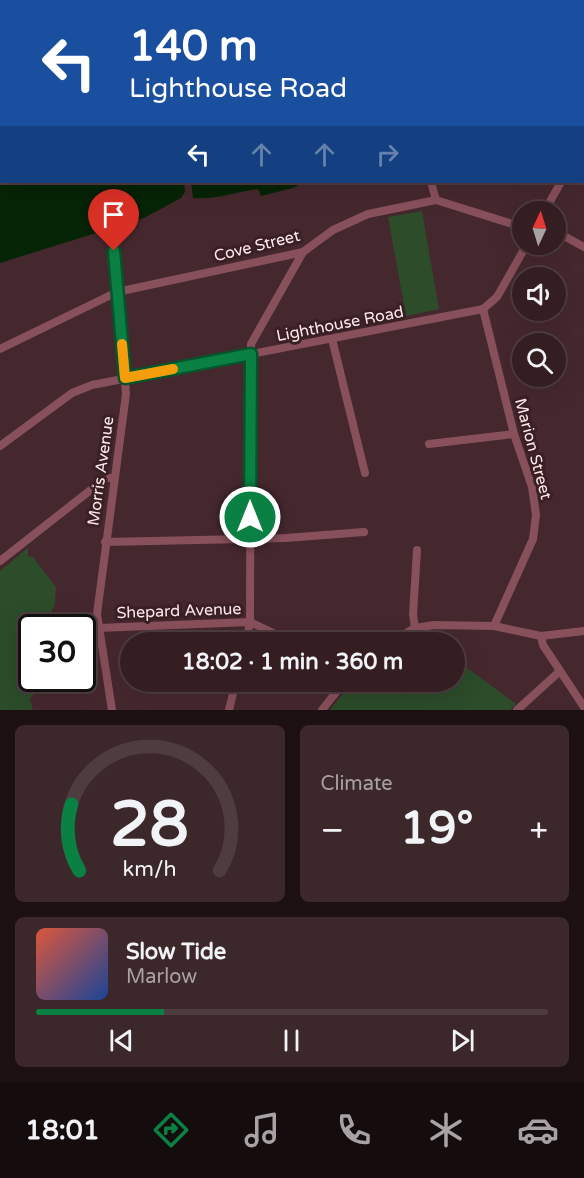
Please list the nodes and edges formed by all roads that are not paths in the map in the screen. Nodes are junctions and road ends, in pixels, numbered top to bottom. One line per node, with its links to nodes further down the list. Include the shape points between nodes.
1 (431, 183): 3 (street)
2 (560, 183): 4 (street)
3 (436, 200): 5 (street, Cove Street); 9 (street, Cove Street, via 368,214 333,230)
4 (550, 201)
5 (512, 224)
6 (113, 234): 11 (street, Morris Avenue)
7 (566, 237): 8 (street)
8 (584, 247)
9 (303, 252): 11 (street, Cove Street); 15 (street, via 250,344)
10 (521, 255): 12 (street, via 497,297)
11 (117, 292): 14 (street, Cove Street); 16 (street, Morris Avenue)
12 (483, 309): 13 (street, Lighthouse Road); 17 (street, Marion Street)
13 (332, 339): 15 (street, Lighthouse Road); 20 (street)
14 (0, 349)
15 (251, 354): 16 (street, Lighthouse Road); 23 (street)
16 (125, 378): 19 (street, Lighthouse Road, via 72,393); 21 (street, Morris Avenue)
17 (514, 434): 18 (street); 28 (street, Marion Street, via 532,488 536,515 530,548)
18 (429, 444)
19 (0, 446)
20 (365, 473)
21 (113, 478): 24 (street, Morris Avenue); 26 (street, via 106,478)
22 (364, 532): 23 (street)
23 (250, 538): 24 (street); 27 (street)
24 (105, 542): 29 (street, Morris Avenue, via 96,614)
25 (417, 550): 30 (street)
26 (0, 561)
27 (250, 622): 29 (street, Shepard Avenue); 32 (street); 33 (street, Shepard Avenue)
28 (494, 626): 30 (street); 35 (street)
29 (98, 628): 40 (street, Morris Avenue)
30 (415, 628): 34 (street)
31 (584, 631): 35 (street)
32 (248, 632)
33 (271, 632)
34 (408, 632)
35 (541, 636): 36 (street)
36 (560, 671): 39 (street); 43 (street)
37 (233, 692): 41 (street)
38 (336, 692): 42 (street)
39 (584, 707)
40 (111, 710)
41 (229, 710)
42 (321, 710)
43 (517, 710)

